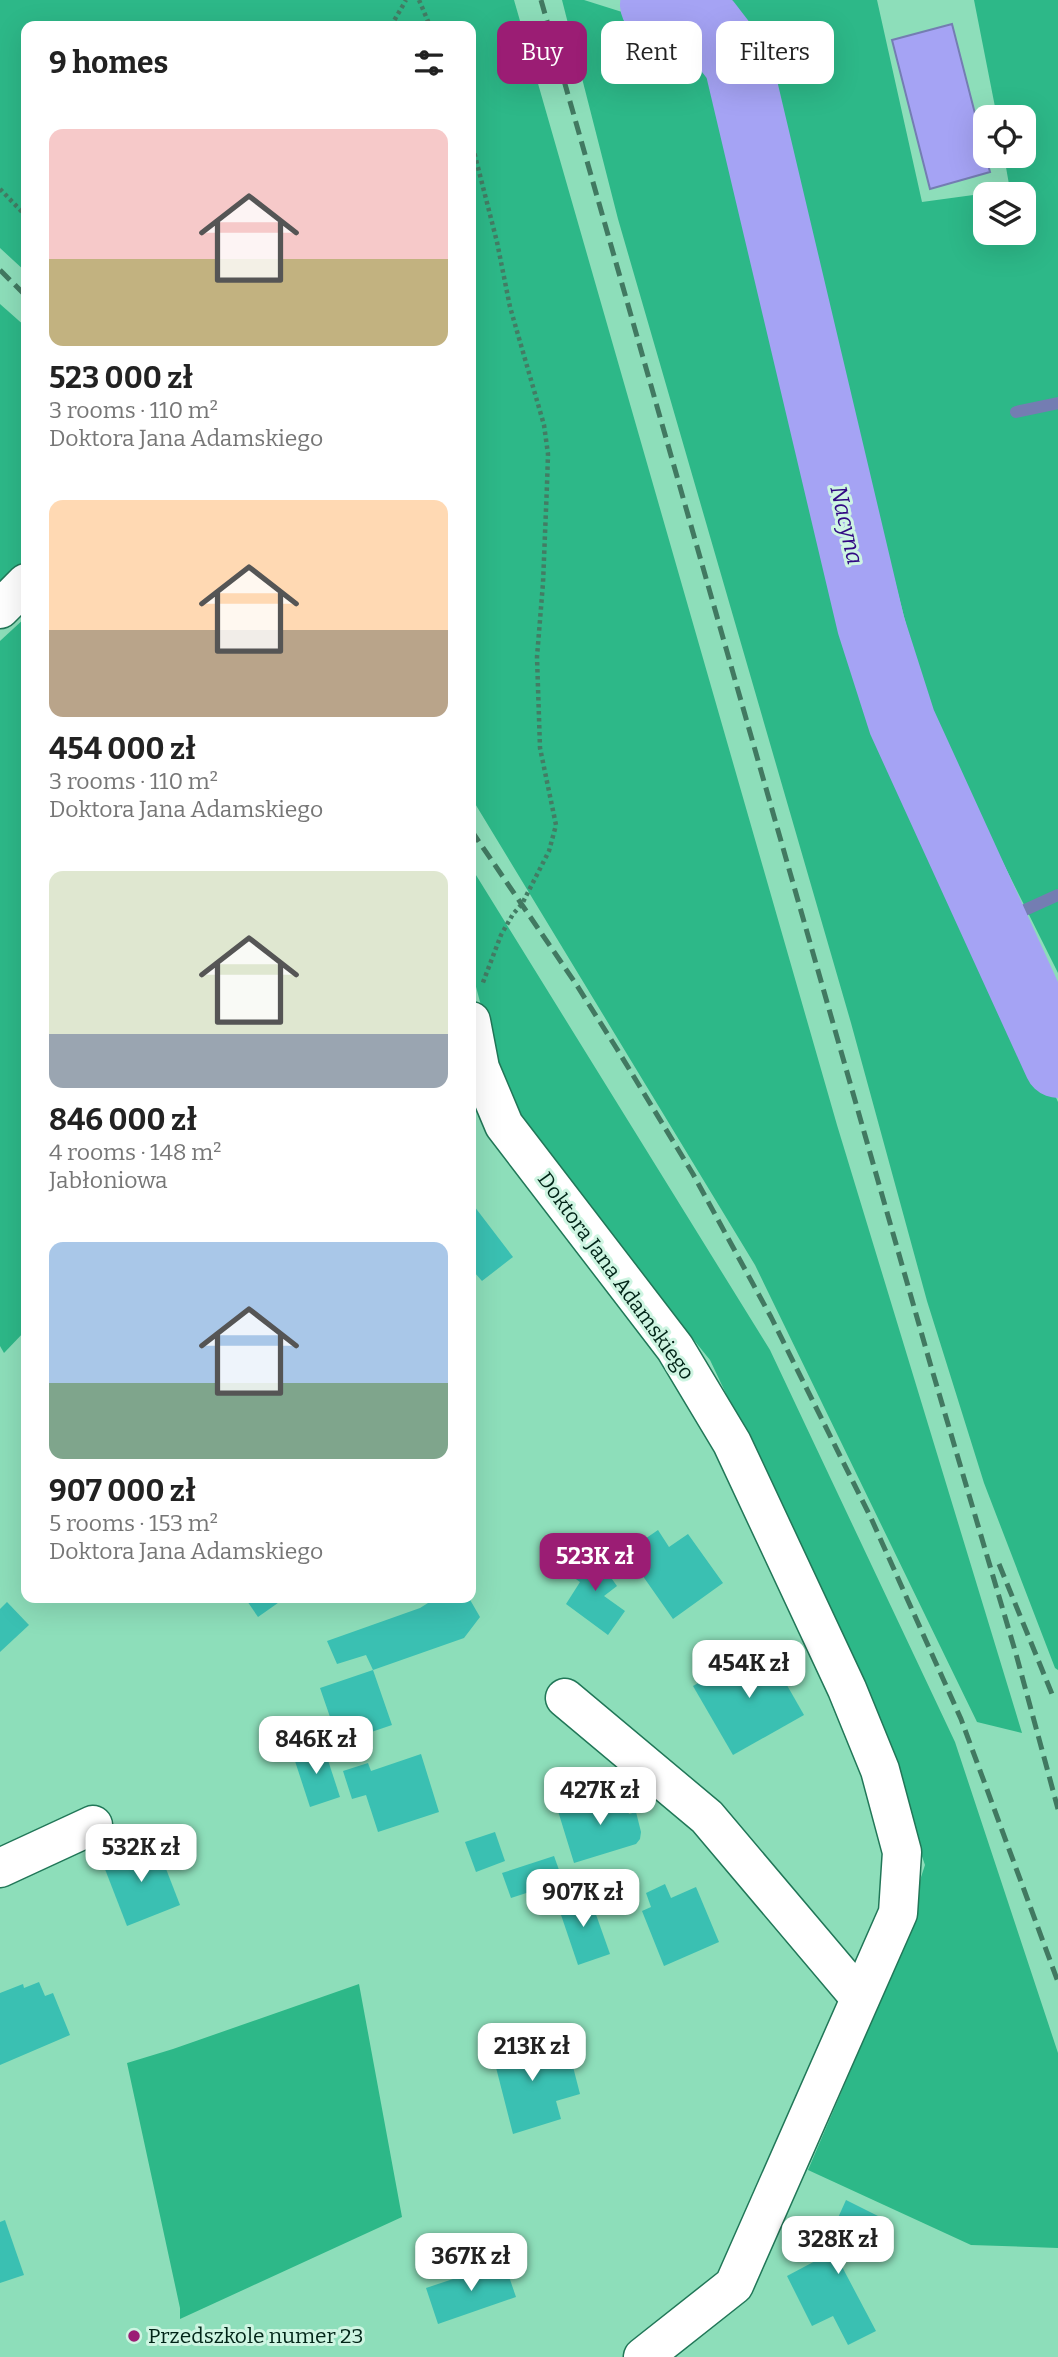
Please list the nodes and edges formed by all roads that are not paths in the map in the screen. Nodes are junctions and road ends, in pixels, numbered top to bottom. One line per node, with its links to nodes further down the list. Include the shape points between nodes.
1 (21, 588): 2 (street)
2 (0, 609)
3 (476, 1005): 7 (street, Doktora Jana Adamskiego, via 480,1068 505,1125 675,1348 732,1443 880,1770 902,1852 898,1913)
4 (565, 1699): 7 (street, via 707,1817)
5 (93, 1825): 6 (street)
6 (0, 1868)
7 (860, 1998): 8 (street, Doktora Jana Adamskiego, via 734,2285)
8 (643, 2357)

